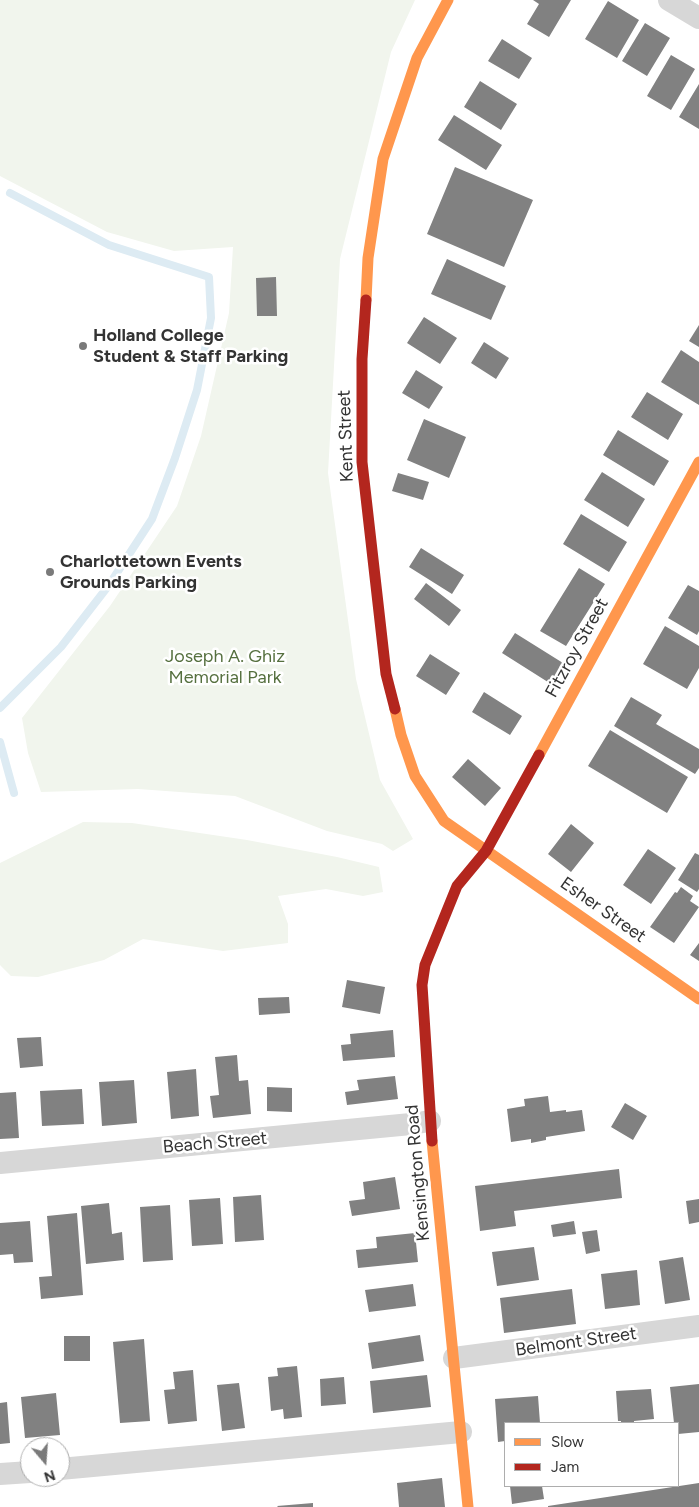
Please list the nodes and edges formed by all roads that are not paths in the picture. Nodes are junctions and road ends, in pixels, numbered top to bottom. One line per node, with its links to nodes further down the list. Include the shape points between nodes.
1 (448, 0): 5 (street, Kent Street, via 417,58 383,159 368,258 362,359 362,462 386,674 401,735 415,776 444,822)
2 (669, 0): 3 (street)
3 (699, 18)
4 (699, 462): 5 (street, Fitzroy Street)
5 (486, 851): 6 (street, Esher Street); 7 (street, Kensington Road, via 456,886 425,965 422,985)
6 (699, 999)
7 (430, 1121): 8 (street, Beach Street); 10 (street, Kensington Road)
8 (0, 1163)
9 (699, 1326): 10 (street, Belmont Street)
10 (454, 1358): 11 (street, Kensington Road)
11 (461, 1432): 12 (street); 15 (street, Kensington Road)
12 (70, 1468)
13 (20, 1473): 14 (street)
14 (0, 1474)
15 (468, 1507)

